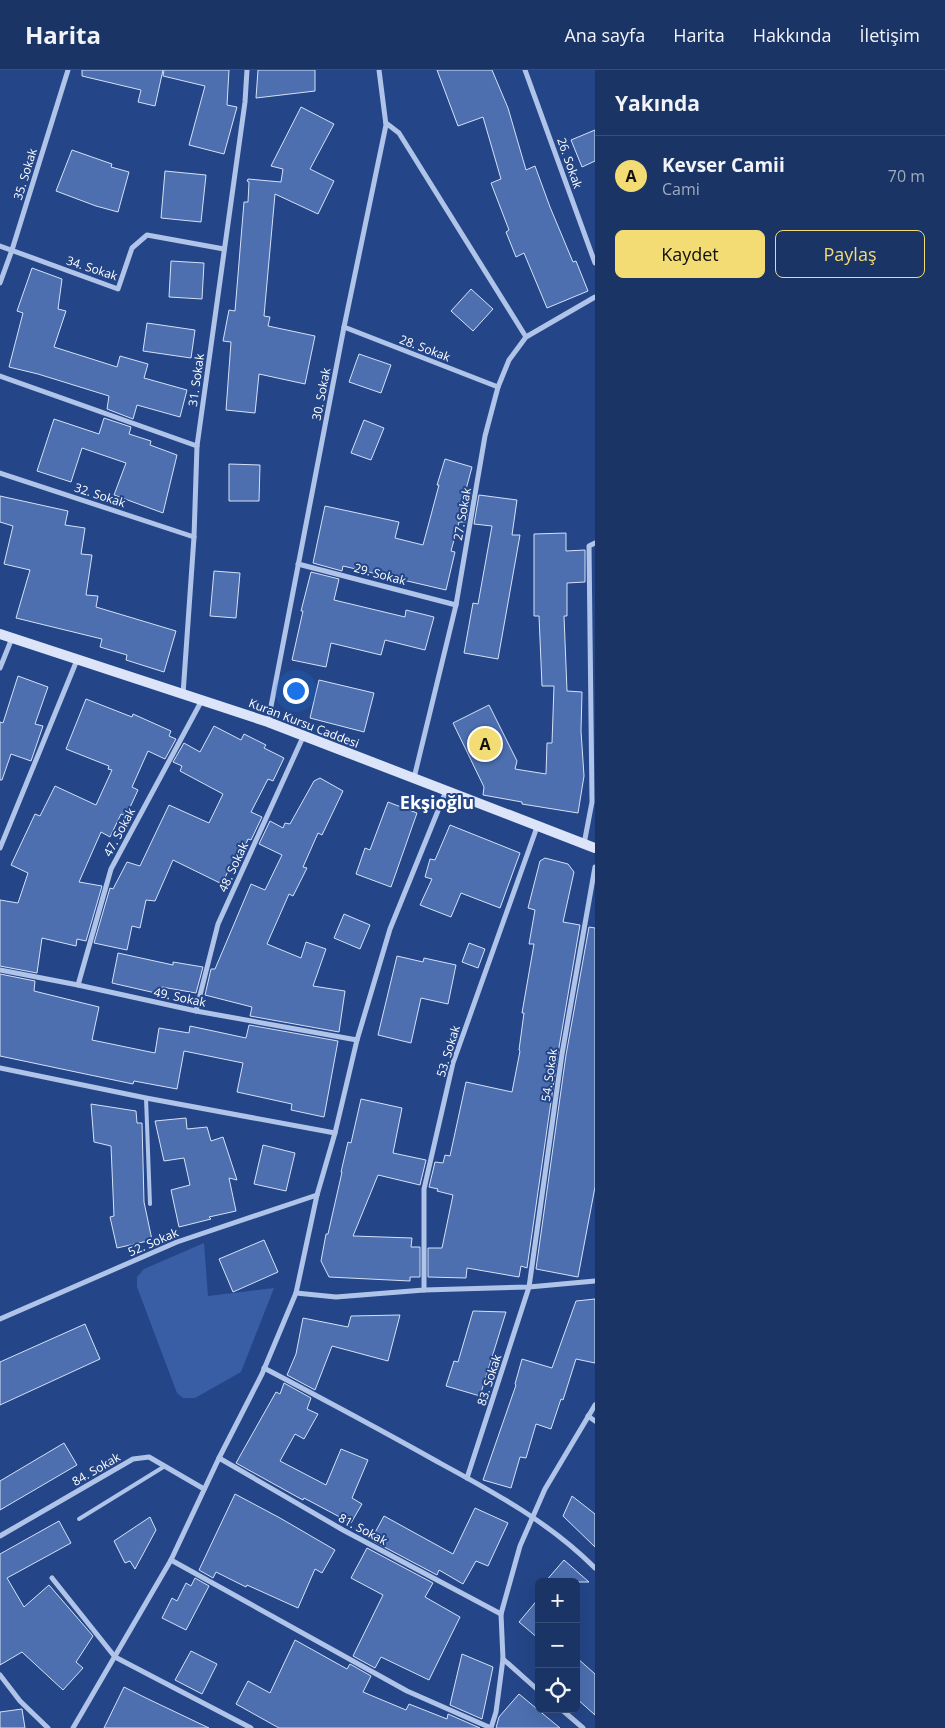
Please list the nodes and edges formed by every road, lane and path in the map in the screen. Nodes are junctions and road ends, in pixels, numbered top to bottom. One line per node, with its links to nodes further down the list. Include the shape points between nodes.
1 (68, 70): 8 (street, 35. Sokak)
2 (247, 70): 7 (street, 31. Sokak)
3 (379, 70): 5 (street, 30. Sokak)
4 (526, 70): 9 (street, 26. Sokak)
5 (385, 123): 12 (street, 30. Sokak); 13 (street, via 399,133)
6 (0, 246): 8 (street)
7 (224, 249): 8 (street, 34. Sokak, via 147,235 132,248 118,289); 16 (street, 31. Sokak)
8 (12, 250): 10 (street, 35. Sokak)
9 (595, 263)
10 (0, 283)
11 (595, 296): 13 (street, 27. Sokak)
12 (344, 327): 15 (street, 28. Sokak); 20 (street, 30. Sokak)
13 (526, 337): 15 (street, 27. Sokak, via 509,360)
14 (0, 376): 16 (street)
15 (498, 387): 21 (street, 27. Sokak, via 485,436)
16 (198, 446): 18 (street, 31. Sokak)
17 (0, 473): 18 (street, 32. Sokak)
18 (194, 537): 26 (street, 31. Sokak)
19 (595, 544): 33 (street, via 589,546 592,802)
20 (298, 564): 21 (street, 29. Sokak); 28 (street, 30. Sokak)
21 (456, 605): 30 (street, 27. Sokak)
22 (0, 634): 23 (main road, Kuran Kursu Caddesi)
23 (12, 638): 24 (main road, Kuran Kursu Caddesi); 25 (street)
24 (78, 659): 26 (main road, Kuran Kursu Caddesi); 34 (street)
25 (0, 668)
26 (183, 694): 27 (main road, Kuran Kursu Caddesi)
27 (202, 699): 28 (main road, Kuran Kursu Caddesi); 38 (street, 47. Sokak, via 111,868)
28 (268, 722): 29 (main road, Kuran Kursu Caddesi)
29 (304, 737): 30 (main road, Kuran Kursu Caddesi); 39 (street, 48. Sokak, via 218,924)
30 (414, 778): 31 (main road, Kuran Kursu Caddesi)
31 (446, 792): 32 (main road, Kuran Kursu Caddesi); 40 (street, via 390,929)
32 (537, 827): 33 (main road, Kuran Kursu Caddesi); 48 (street, 53. Sokak, via 453,1063 424,1189)
33 (584, 844): 35 (main road, Kuran Kursu Caddesi)
34 (0, 848)
35 (595, 848)
36 (595, 867): 47 (street, 54. Sokak, via 562,1054)
37 (0, 970): 38 (street, 49. Sokak)
38 (78, 985): 39 (street, 49. Sokak)
39 (196, 1011): 40 (street, 49. Sokak)
40 (357, 1040): 43 (street)
41 (0, 1068): 42 (street)
42 (146, 1098): 43 (street); 45 (lane)
43 (335, 1133): 44 (street)
44 (317, 1195): 49 (street); 50 (street, 52. Sokak, via 177,1242)
45 (150, 1204)
46 (595, 1281): 47 (street)
47 (529, 1287): 48 (street); 57 (street, 83. Sokak)
48 (424, 1290): 49 (street, via 336,1297)
49 (296, 1293): 51 (street)
50 (0, 1319)
51 (264, 1368): 55 (street); 57 (street)
52 (595, 1405): 53 (street)
53 (588, 1416): 54 (street); 59 (street, via 545,1489)
54 (595, 1421)
55 (219, 1458): 58 (street); 65 (street, 81. Sokak, via 343,1530)
56 (166, 1466): 58 (street, 84. Sokak); 60 (lane); 61 (street, 84. Sokak, via 150,1457 133,1459)
57 (467, 1478): 59 (street)
58 (204, 1489): 62 (street)
59 (534, 1516): 63 (street); 65 (street, via 520,1546)
60 (79, 1519)
61 (0, 1536)
62 (171, 1560): 66 (street); 74 (street, via 407,1691)
63 (595, 1568)
64 (52, 1578): 66 (street)
65 (500, 1614): 67 (street)
66 (114, 1657): 72 (street); 73 (street)
67 (502, 1659): 69 (street); 74 (street)
68 (0, 1675): 71 (street, via 20,1701)
69 (535, 1688)
70 (565, 1713): 75 (street)
71 (48, 1728)
72 (73, 1728)
73 (251, 1728)
74 (491, 1728)
75 (583, 1728)

